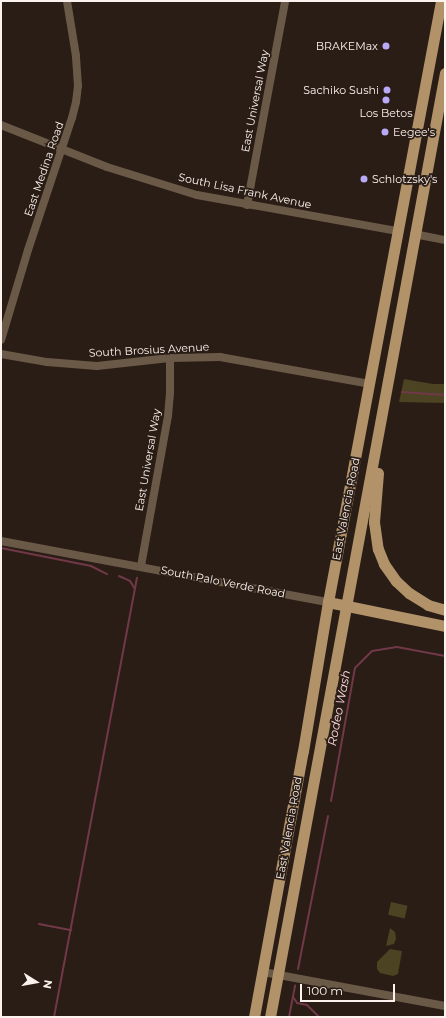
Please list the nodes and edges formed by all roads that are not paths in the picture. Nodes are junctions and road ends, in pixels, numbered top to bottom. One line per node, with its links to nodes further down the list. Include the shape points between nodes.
1 (67, 1): 6 (street, East Medina Road, via 78,86 72,118)
2 (285, 1): 7 (street, East Universal Way)
3 (441, 1): 8 (main road, East Valencia Road)
4 (445, 73): 9 (main road, East Valencia Road)
5 (1, 125): 6 (street, South Lisa Frank Avenue)
6 (62, 149): 7 (street, South Lisa Frank Avenue, via 153,182); 11 (street, East Medina Road)
7 (247, 205): 8 (street, South Lisa Frank Avenue)
8 (398, 231): 9 (main road); 14 (main road, East Valencia Road)
9 (414, 234): 10 (street); 15 (main road, East Valencia Road)
10 (445, 240)
11 (1, 340)
12 (1, 354): 13 (street, South Brosius Avenue, via 47,362 97,366)
13 (170, 358): 14 (street, South Brosius Avenue, via 220,357); 17 (street, East Universal Way, via 168,416)
14 (370, 384): 18 (main road, East Valencia Road)
15 (381, 417): 19 (main road, East Valencia Road); 20 (main road, via 374,522 378,549 384,564 396,581 409,593 428,605)
16 (1, 541): 17 (street, South Palo Verde Road)
17 (141, 566): 18 (street, South Palo Verde Road)
18 (328, 602): 19 (main road, South Palo Verde Road); 22 (main road, East Valencia Road)
19 (347, 607): 21 (main road, South Palo Verde Road); 23 (main road, East Valencia Road)
20 (445, 610)
21 (445, 626)
22 (263, 972): 23 (street); 25 (main road, East Valencia Road)
23 (278, 974): 24 (street); 26 (main road, East Valencia Road)
24 (445, 1006)
25 (254, 1017)
26 (270, 1017)

